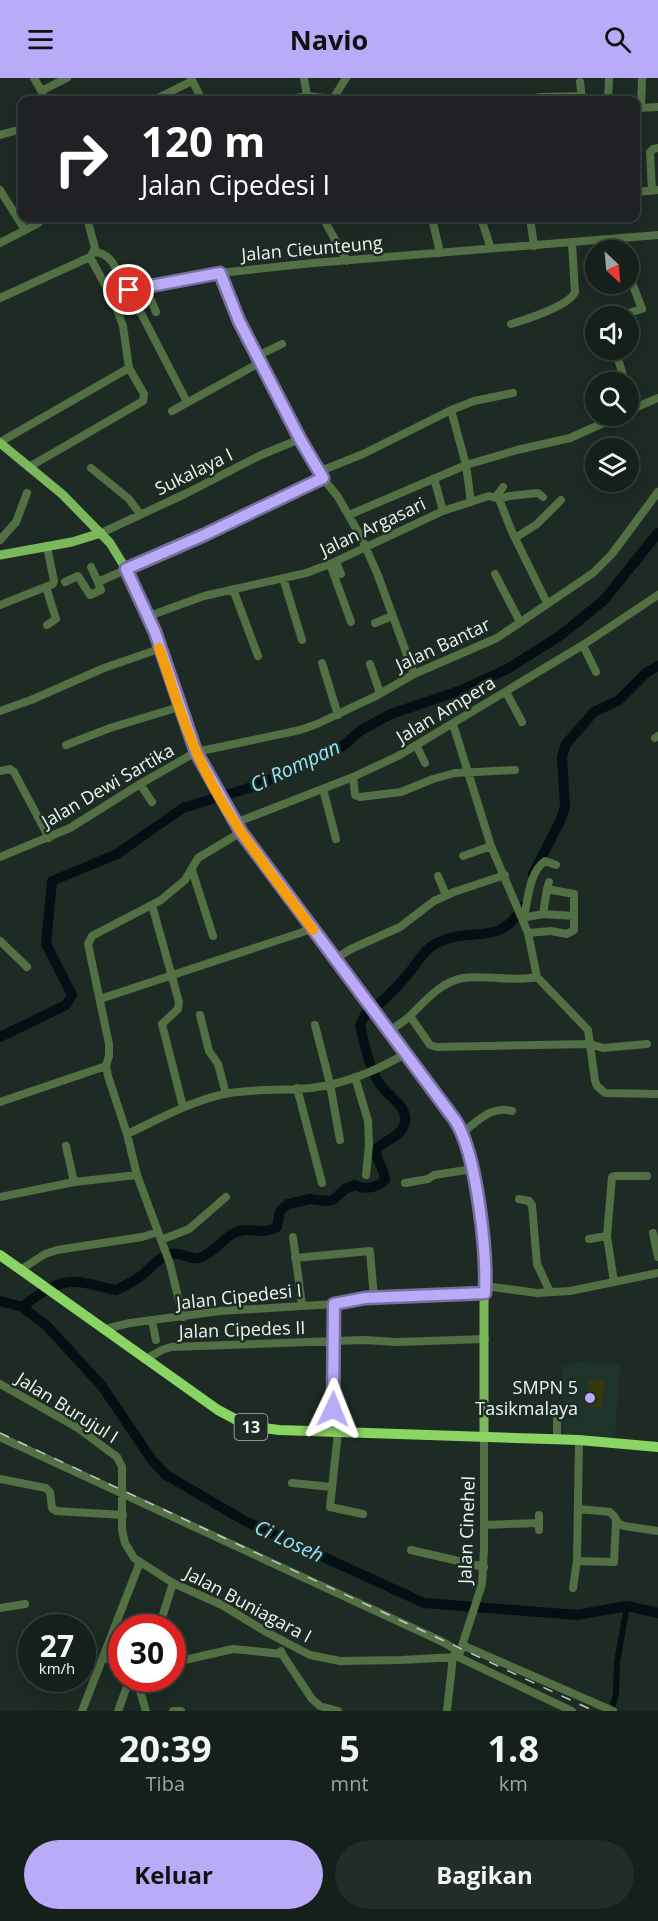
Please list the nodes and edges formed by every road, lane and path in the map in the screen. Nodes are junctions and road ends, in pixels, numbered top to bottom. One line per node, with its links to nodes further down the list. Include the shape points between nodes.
1 (34, 78): 9 (street)
2 (67, 78): 9 (street)
3 (304, 78): 13 (street)
4 (346, 78): 14 (street)
5 (609, 78): 16 (street)
6 (642, 78): 17 (street)
7 (192, 80): 11 (street); 12 (street)
8 (580, 82): 15 (street)
9 (42, 92): 10 (street)
10 (44, 96)
11 (162, 96)
12 (200, 96)
13 (307, 96)
14 (336, 96)
15 (582, 96)
16 (608, 96)
17 (640, 98)
18 (658, 107): 19 (street)
19 (640, 108)
20 (18, 130): 21 (street)
21 (0, 135)
22 (658, 148): 24 (street, via 650,152)
23 (0, 190): 26 (street)
24 (655, 190): 25 (street)
25 (640, 192)
26 (18, 219)
27 (20, 222): 34 (street)
28 (39, 222): 34 (street)
29 (88, 222): 42 (street, via 94,242)
30 (325, 222): 43 (street)
31 (433, 222): 41 (street)
32 (483, 222): 40 (street)
33 (531, 222): 39 (street)
34 (25, 230): 37 (street)
35 (658, 235): 36 (street, Jalan Cieunteung)
36 (616, 239): 38 (street, Jalan Cieunteung)
37 (0, 243)
38 (572, 243): 39 (street, Jalan Cieunteung); 52 (street, via 574,296 560,306)
39 (534, 246): 40 (street, Jalan Cieunteung)
40 (491, 249): 41 (street, Jalan Cieunteung)
41 (440, 253): 43 (street, Jalan Cieunteung)
42 (92, 254): 46 (street, via 101,252 110,258); 47 (street); 49 (street)
43 (347, 261): 44 (street, Jalan Cieunteung)
44 (220, 273): 45 (street, Jalan Cieunteung); 54 (street)
45 (145, 286): 46 (street, Jalan Cieunteung); 51 (street)
46 (127, 290): 47 (street, Jalan Cieunteung); 58 (street)
47 (111, 292): 55 (street, via 123,326)
48 (636, 294): 50 (street, via 642,309)
49 (0, 298)
50 (639, 310)
51 (156, 312)
52 (511, 324)
53 (282, 344): 54 (street)
54 (259, 359): 58 (street); 63 (street)
55 (129, 368): 64 (street); 66 (street, via 144,394 143,401)
56 (513, 393): 60 (street)
57 (658, 398): 59 (street)
58 (187, 402): 61 (street)
59 (639, 406)
60 (451, 410): 65 (street); 68 (street)
61 (172, 411)
62 (597, 426): 65 (street, via 570,438)
63 (300, 439): 68 (street); 78 (street, Sukalaya I)
64 (0, 442): 66 (main road)
65 (466, 465): 69 (street); 76 (street)
66 (29, 467): 80 (main road)
67 (91, 468): 78 (street, via 129,499)
68 (321, 475): 79 (street); 88 (street, via 204,535)
69 (434, 478): 77 (street); 79 (street)
70 (503, 487): 74 (street)
71 (658, 492): 97 (street, Jalan Bantar, via 604,563)
72 (27, 493): 82 (street, via 16,522)
73 (543, 497): 74 (street, Jalan Argasari, via 538,493)
74 (497, 498): 76 (street, Jalan Argasari, via 489,496); 81 (street)
75 (561, 500): 81 (street, via 537,524)
76 (471, 502): 77 (street, Jalan Argasari)
77 (443, 512): 84 (street, Jalan Argasari)
78 (140, 514): 80 (street, Sukalaya I)
79 (349, 515): 84 (street)
80 (101, 533): 83 (main road); 88 (main road)
81 (515, 538): 97 (street)
82 (0, 540)
83 (47, 547): 85 (main road); 94 (street, via 54,581)
84 (364, 548): 86 (street, Jalan Argasari); 100 (street)
85 (0, 555)
86 (333, 563): 89 (street); 91 (street, Jalan Argasari); 101 (street)
87 (91, 567): 93 (street)
88 (126, 569): 93 (street); 99 (main road)
89 (341, 574)
90 (495, 574): 102 (street)
91 (283, 578): 95 (street, Jalan Argasari); 105 (street)
92 (65, 582): 93 (street, via 78,576 89,595 101,590)
93 (98, 582)
94 (46, 587): 98 (street); 104 (street, via 56,619)
95 (233, 590): 99 (street, Jalan Argasari); 108 (street)
96 (658, 595): 106 (street, Jalan Ampera)
97 (547, 603): 102 (street, Jalan Bantar)
98 (0, 605)
99 (148, 616): 107 (main road)
100 (392, 616): 103 (street); 112 (street)
101 (351, 622)
102 (520, 622): 112 (street, Jalan Bantar, via 497,638)
103 (375, 623)
104 (47, 625)
105 (302, 640)
106 (583, 645): 111 (street); 113 (street, Jalan Ampera)
107 (159, 649): 115 (main road); 116 (street)
108 (258, 656)
109 (322, 663): 117 (street)
110 (370, 664): 114 (street)
111 (596, 672)
112 (414, 674): 114 (street, Jalan Bantar)
113 (506, 692): 118 (street); 119 (street, Jalan Ampera)
114 (380, 693): 117 (street, Jalan Bantar)
115 (179, 707): 120 (street); 122 (main road)
116 (0, 711)
117 (338, 715): 122 (street, Jalan Bantar, via 300,730)
118 (522, 722)
119 (453, 724): 121 (street, Jalan Ampera); 126 (street)
120 (66, 745)
121 (416, 745): 123 (street); 127 (street, Jalan Ampera)
122 (196, 752): 128 (street, Jalan Dewi Sartika); 131 (main road)
123 (425, 764)
124 (515, 770): 126 (street)
125 (0, 771): 133 (street, via 14,772)
126 (469, 773): 127 (street, via 441,776 401,792 360,797 355,795); 135 (street)
127 (353, 777): 129 (street, Jalan Ampera)
128 (140, 784): 130 (street); 133 (street, Jalan Dewi Sartika)
129 (323, 789): 131 (street, Jalan Ampera); 134 (street)
130 (152, 802)
131 (235, 824): 132 (main road)
132 (241, 832): 139 (street, via 198,858); 147 (main road)
133 (49, 838): 137 (street, Jalan Dewi Sartika)
134 (336, 839)
135 (491, 846): 136 (street); 140 (street)
136 (463, 856)
137 (0, 857)
138 (556, 865): 145 (street, via 541,863)
139 (192, 870): 143 (street, via 165,898); 149 (street)
140 (504, 875): 142 (street); 145 (street)
141 (438, 876): 142 (street)
142 (446, 896): 151 (street, via 400,927)
143 (152, 905): 153 (street); 155 (street, via 90,939 88,947)
144 (543, 914): 145 (street); 146 (street); 146 (street, via 548,885 573,893)
145 (521, 915): 148 (street)
146 (574, 915): 148 (street, via 573,930 567,934)
147 (312, 929): 151 (main road); 153 (street)
148 (528, 933): 154 (street)
149 (213, 936)
150 (0, 941): 152 (street)
151 (335, 960): 159 (main road)
152 (27, 967)
153 (171, 976): 155 (street); 170 (street, via 179,1006 162,1024)
154 (537, 977): 157 (street, via 454,981); 160 (street, via 586,1028)
155 (100, 999): 163 (street, via 108,1044)
156 (200, 1016): 167 (street)
157 (410, 1016): 159 (street); 160 (street, via 430,1045 437,1047)
158 (315, 1025): 165 (street)
159 (389, 1032): 162 (main road)
160 (590, 1044): 161 (street, via 603,1048); 168 (street, via 595,1081 602,1091)
161 (647, 1044)
162 (405, 1054): 164 (street); 172 (main road)
163 (106, 1065): 169 (street); 173 (street)
164 (356, 1077): 165 (street); 178 (street, via 368,1120)
165 (330, 1084): 166 (street); 174 (street)
166 (297, 1088): 167 (street); 181 (street)
167 (226, 1094): 170 (street)
168 (658, 1094)
169 (0, 1102)
170 (183, 1107): 173 (street)
171 (512, 1111): 172 (street, via 491,1111)
172 (462, 1133): 176 (main road)
173 (127, 1134): 177 (street)
174 (340, 1140)
175 (66, 1146): 180 (street)
176 (472, 1169): 182 (street); 197 (main road, via 484,1250)
177 (137, 1174): 180 (street); 187 (street)
178 (366, 1175)
179 (647, 1176): 188 (street, via 612,1177)
180 (74, 1182): 183 (street)
181 (322, 1183)
182 (405, 1183)
183 (0, 1197)
184 (226, 1197): 187 (street, via 186,1231)
185 (519, 1199): 198 (street, via 532,1204 537,1264)
186 (653, 1233): 192 (street)
187 (160, 1236): 194 (street, via 57,1250); 202 (street)
188 (607, 1236): 190 (street); 196 (street)
189 (293, 1237): 193 (street)
190 (589, 1239)
191 (0, 1255): 194 (highway, 13)
192 (658, 1257)
193 (295, 1258): 199 (street, via 370,1251); 201 (street)
194 (20, 1270): 204 (highway, 13)
195 (658, 1273): 196 (street, Jalan Cipedesi I)
196 (614, 1282): 198 (street, Jalan Cipedesi I)
197 (485, 1290): 198 (street, Jalan Cipedesi I); 199 (street, Jalan Cipedesi I); 206 (main road)
198 (550, 1292)
199 (374, 1298): 200 (street, Jalan Cipedesi I)
200 (334, 1304): 201 (street, Jalan Cipedesi I); 207 (street)
201 (302, 1305): 202 (street, Jalan Cipedesi I)
202 (183, 1317): 203 (street, Jalan Cipedesi I)
203 (152, 1320): 204 (street, Jalan Cipedesi I); 205 (street)
204 (105, 1329): 208 (highway, 13)
205 (156, 1340)
206 (485, 1340): 207 (street, Jalan Cipedes II); 212 (main road)
207 (334, 1341): 208 (street, Jalan Cipedes II, via 171,1347); 211 (street)
208 (146, 1359): 211 (highway, 13, via 248,1426)
209 (0, 1384): 220 (street, Jalan Burujul I, via 112,1452 122,1467)
210 (557, 1408): 214 (street)
211 (335, 1432): 212 (highway, 13); 219 (street)
212 (484, 1436): 214 (highway, 13); 226 (street, Jalan Cinehel)
213 (0, 1437): 220 (street)
214 (557, 1439): 215 (highway, 13)
215 (579, 1440): 216 (highway, 13); 221 (street)
216 (658, 1447)
217 (0, 1479): 223 (street, via 46,1488 52,1508 57,1511)
218 (292, 1483): 219 (street)
219 (332, 1487): 222 (street, via 331,1508)
220 (122, 1494): 223 (street, Jalan Buniagara I); 238 (street, via 444,1642)
221 (579, 1509): 224 (street, via 611,1513); 229 (street)
222 (363, 1514)
223 (123, 1515): 230 (street, Jalan Buniagara I, via 125,1543)
224 (616, 1521): 227 (street, via 624,1526); 229 (street, via 614,1562)
225 (539, 1523): 226 (street)
226 (484, 1525): 231 (street, Jalan Cinehel)
227 (658, 1531)
228 (411, 1550): 231 (street)
229 (577, 1561): 233 (street)
230 (140, 1562): 232 (street, Jalan Buniagara I); 240 (street)
231 (484, 1567): 238 (street, Jalan Cinehel, via 478,1600)
232 (173, 1583): 236 (street); 237 (street, Jalan Buniagara I, via 222,1605)
233 (573, 1588)
234 (25, 1604): 235 (street)
235 (0, 1608)
236 (163, 1614)
237 (281, 1640): 238 (street, Jalan Buniagara I, via 310,1654 340,1661 401,1660); 239 (street)
238 (458, 1652): 251 (street, Jalan Cinehel); 252 (street); 253 (street)
239 (282, 1654): 242 (street, via 233,1650); 250 (street, via 312,1699 320,1706)
240 (103, 1657): 241 (street); 245 (street)
241 (108, 1659)
242 (186, 1660)
243 (125, 1692): 246 (street)
244 (140, 1692): 247 (street)
245 (82, 1711)
246 (118, 1711)
247 (146, 1711)
248 (172, 1711): 249 (street)
249 (181, 1711)
250 (338, 1711)
251 (447, 1711)
252 (572, 1711)
253 (613, 1711)

